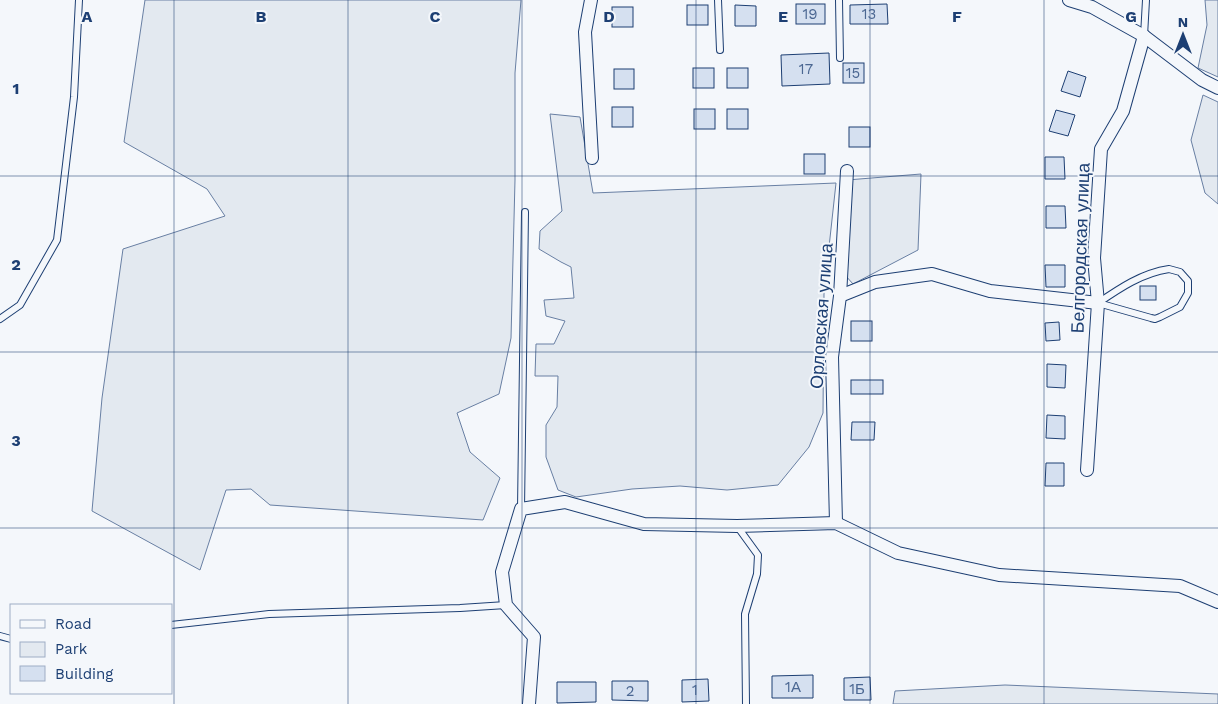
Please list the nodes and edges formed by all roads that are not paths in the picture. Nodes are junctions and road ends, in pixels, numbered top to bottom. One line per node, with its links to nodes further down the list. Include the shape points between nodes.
1 (79, 0): 16 (lane, via 74,97 57,240 20,305)
2 (592, 0): 11 (street, via 586,32)
3 (718, 0): 8 (lane)
4 (839, 0): 9 (lane)
5 (1069, 0): 7 (street, via 1092,7)
6 (1146, 0): 7 (lane)
7 (1144, 36): 10 (street, via 1202,80); 15 (street, Белгородская улица, via 1123,111 1101,149 1094,258)
8 (720, 50)
9 (840, 58)
10 (1218, 88)
11 (592, 158)
12 (847, 171): 14 (street, Орловская улица)
13 (525, 212): 18 (lane)
14 (840, 296): 15 (street, via 875,282 932,274 990,291); 19 (street, Орловская улица, via 832,357)
15 (1098, 303): 15 (lane, via 1155,318 1180,307 1188,293 1188,281 1180,272 1169,269 1156,271 1130,282); 17 (street, Белгородская улица)
16 (0, 319)
17 (1087, 470)
18 (521, 509): 20 (street, via 565,502 644,524); 22 (street, via 502,572)
19 (836, 523): 20 (street); 21 (street, via 898,553 999,575 1180,586)
20 (737, 526): 25 (lane, via 758,555 757,574 745,614)
21 (1218, 602)
22 (506, 605): 23 (lane, via 269,614); 24 (street, via 534,637)
23 (172, 625)
24 (529, 704)
25 (746, 704)

